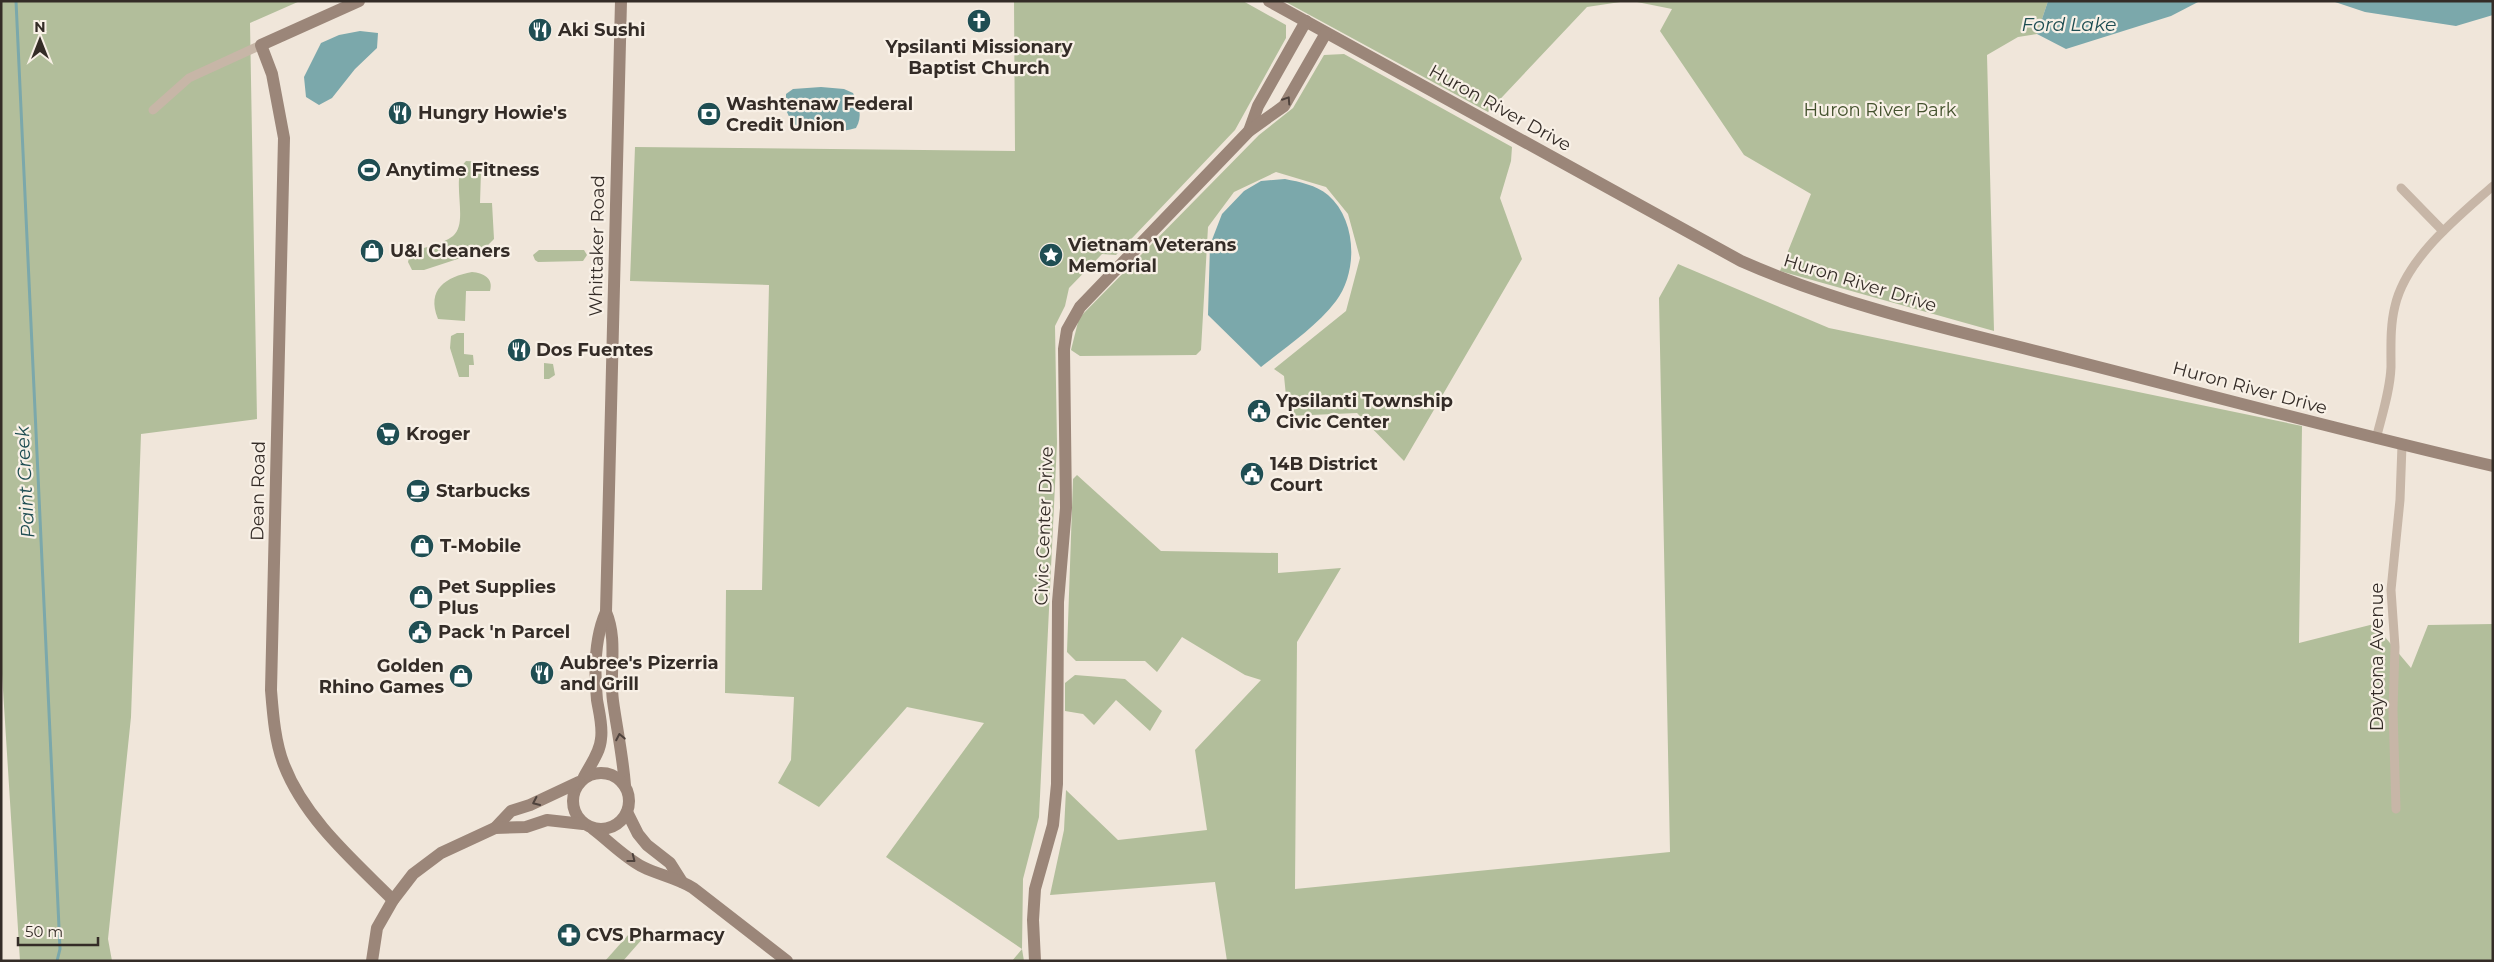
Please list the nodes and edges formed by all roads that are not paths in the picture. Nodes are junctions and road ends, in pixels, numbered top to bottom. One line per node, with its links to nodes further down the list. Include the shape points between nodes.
1 (359, 1): 6 (main road)
2 (621, 1): 15 (main road, Whittaker Road)
3 (1269, 1): 4 (main road, Huron River Drive)
4 (1306, 21): 5 (main road, Huron River Drive); 8 (main road, Civic Center Drive, via 1258,106)
5 (1326, 33): 8 (main road, Civic Center Drive, one-way to 5, via 1284,106); 12 (main road, Huron River Drive, via 1741,261 1786,281 1938,326)
6 (261, 45): 7 (street, via 189,78); 23 (main road, Dean Road, via 272,74 284,138 271,681 274,726 284,765 300,798)
7 (153, 110)
8 (1250, 131): 26 (main road, Civic Center Drive, via 1080,307 1067,330 1064,349 1066,508 1058,602 1057,784 1053,825 1035,889 1032,920)
9 (2493, 186): 11 (street)
10 (2401, 188): 11 (street)
11 (2442, 231): 12 (street, via 2408,274 2395,305 2390,337 2391,368)
12 (2376, 438): 13 (main road, Huron River Drive)
13 (2402, 445): 14 (main road, Huron River Drive); 18 (street, Daytona Avenue, via 2390,590 2395,647)
14 (2493, 466)
15 (606, 612): 16 (main road, Whittaker Road, via 596,653 596,689 602,737); 17 (main road, Whittaker Road, one-way to 15, via 613,700 612,627)
16 (582, 779): 17 (main road, via 600,773 614,775); 20 (main road, via 574,789 571,802 574,814); 21 (main road, one-way to 21, via 511,811)
17 (625, 786): 19 (main road, via 629,797)
18 (2396, 809)
19 (627, 812): 20 (main road, via 618,825 608,829); 22 (main road, via 638,834 670,862)
20 (588, 827): 21 (main road, via 547,820 526,827); 22 (main road, one-way to 22, via 640,866)
21 (495, 828): 23 (main road, via 441,853 413,874)
22 (682, 882): 25 (main road)
23 (393, 900): 24 (main road, via 377,928)
24 (372, 961)
25 (787, 961)
26 (1035, 961)

